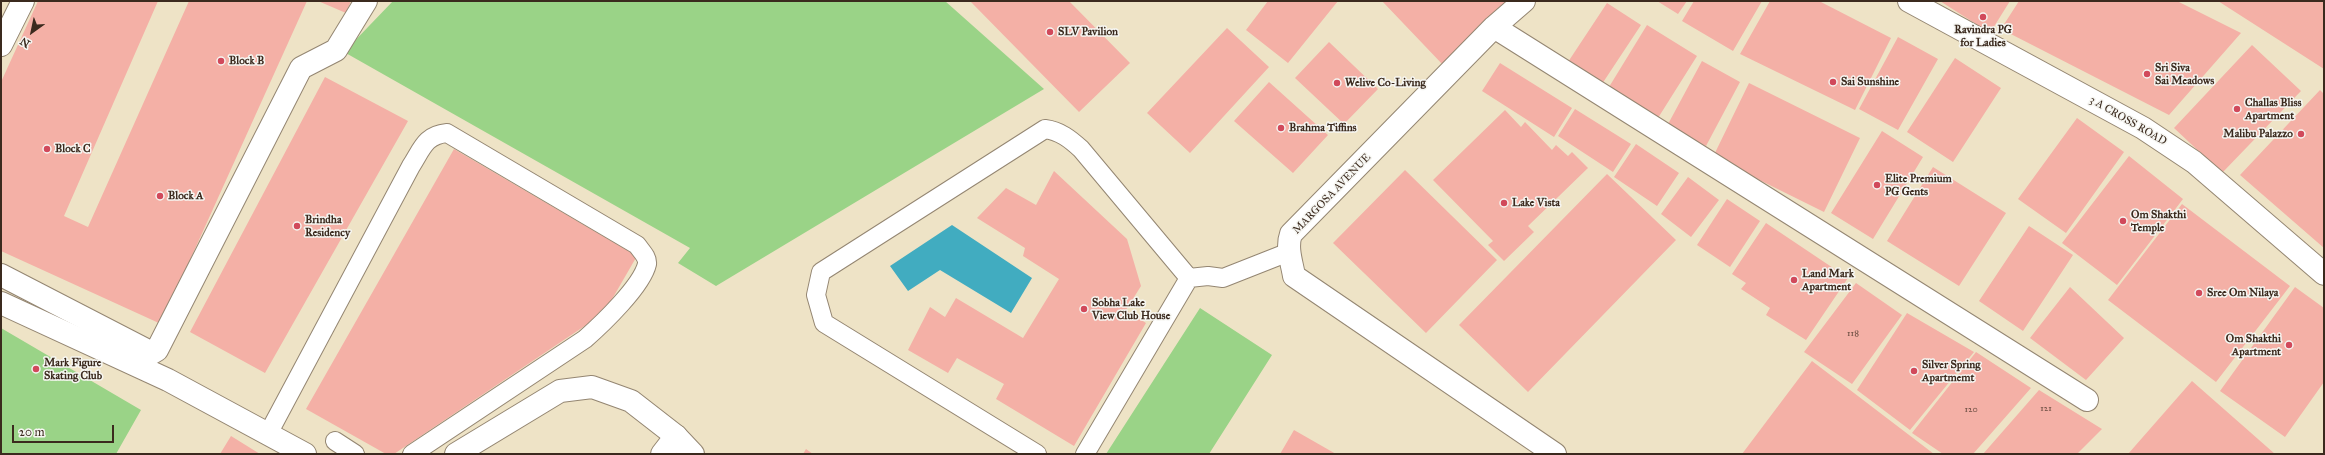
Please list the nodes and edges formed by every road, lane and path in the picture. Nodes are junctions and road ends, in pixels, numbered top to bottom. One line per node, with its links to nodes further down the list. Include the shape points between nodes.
1 (23, 1): 6 (street)
2 (366, 1): 9 (street, via 336,50 301,68 157,350 152,353)
3 (1524, 1): 5 (street, MARGOSA AVENUE)
4 (1909, 1): 8 (street, 3 A CROSS ROAD, via 2143,128 2194,162)
5 (1494, 27): 7 (street, MARGOSA AVENUE, via 1291,234); 12 (street)
6 (1, 45)
7 (1289, 252): 10 (lane, via 1223,278); 24 (street, MARGOSA AVENUE, via 1294,276)
8 (2324, 274)
9 (1, 275)
10 (1189, 278): 22 (lane, via 1081,148 1056,131 1045,129 821,272 816,295 824,323); 23 (lane)
11 (1, 303): 13 (street, via 164,378)
12 (2087, 400)
13 (268, 434): 16 (street); 18 (lane, via 428,138 447,133 637,246 646,256 647,264 608,319 585,339)
14 (676, 436): 19 (street, via 631,401 592,387 560,391); 20 (street); 21 (street)
15 (334, 441): 17 (lane)
16 (305, 454)
17 (355, 454)
18 (412, 454)
19 (456, 454)
20 (662, 454)
21 (693, 454)
22 (1037, 454)
23 (1085, 454)
24 (1556, 454)

